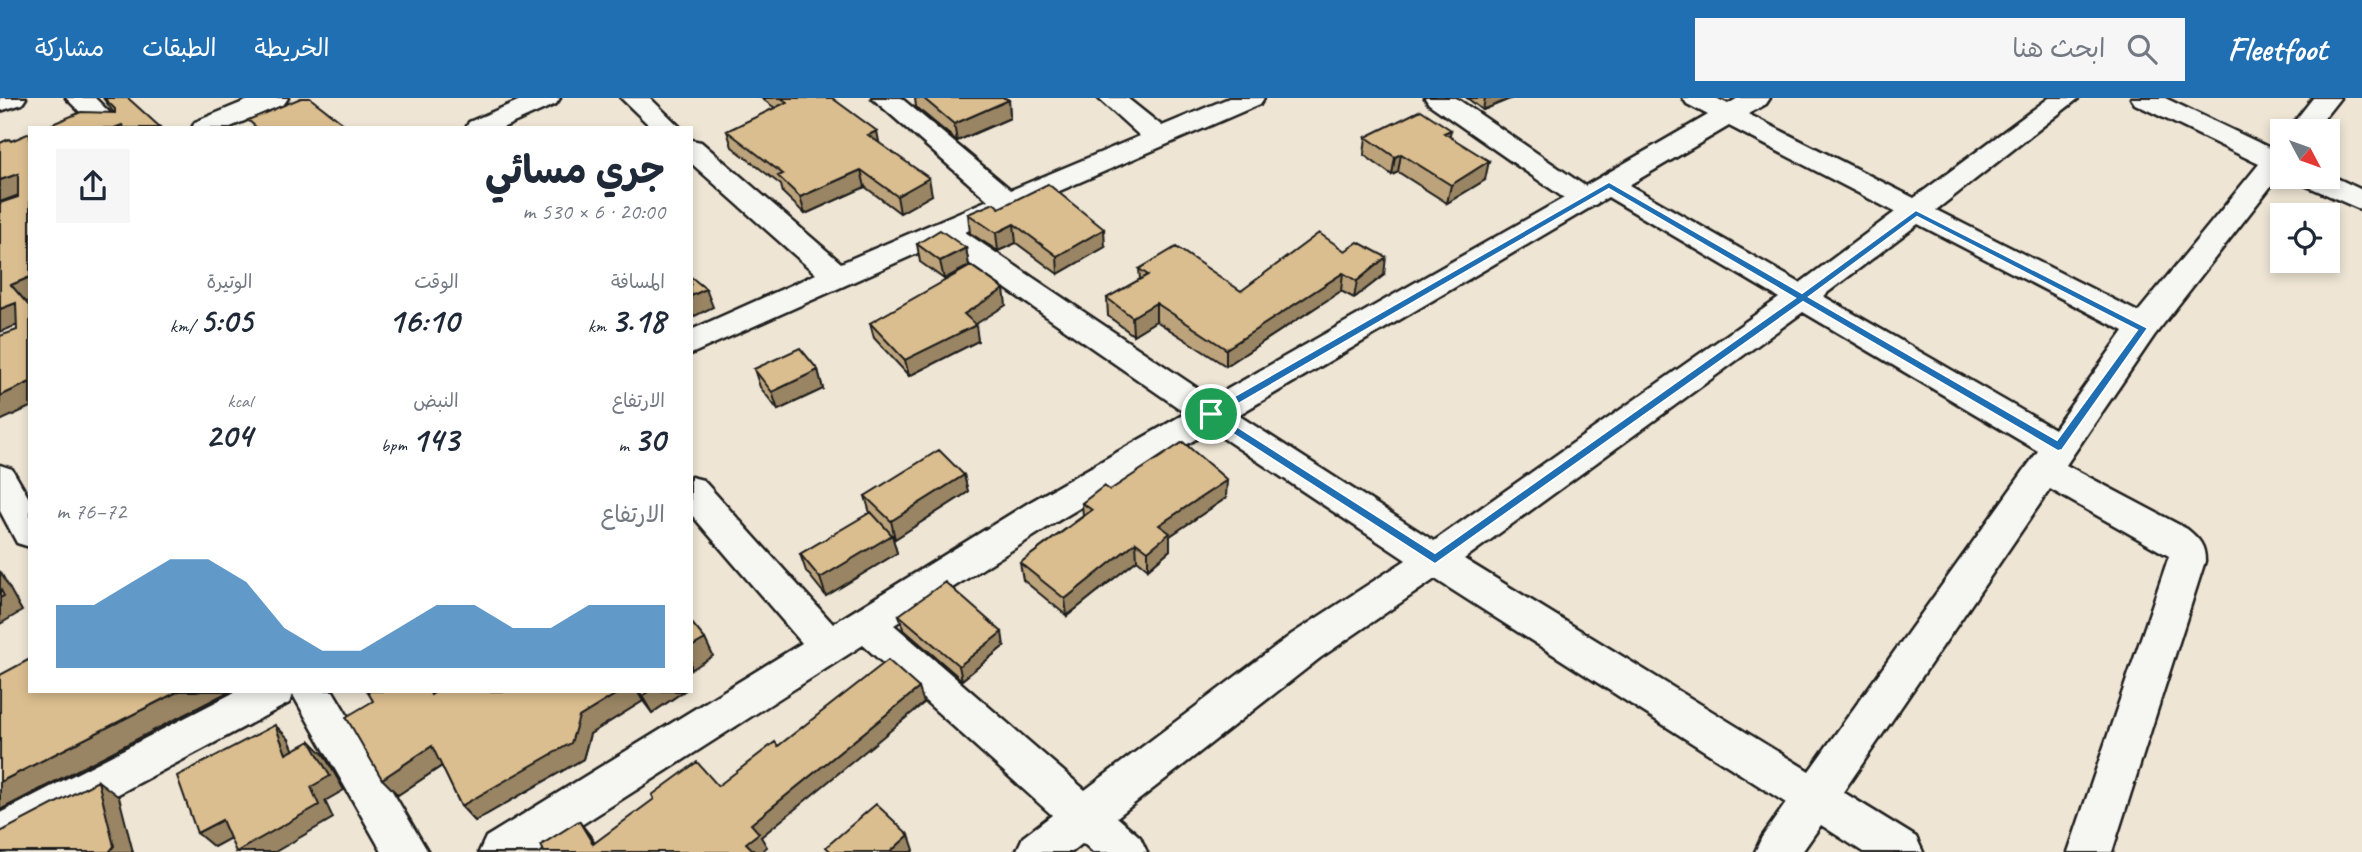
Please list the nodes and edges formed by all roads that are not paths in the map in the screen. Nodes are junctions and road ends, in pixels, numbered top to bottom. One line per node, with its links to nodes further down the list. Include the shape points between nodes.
1 (13, 98): 15 (street)
2 (79, 98): 18 (street)
3 (275, 98): 19 (street)
4 (547, 98): 20 (street)
5 (634, 98): 21 (street)
6 (885, 98): 29 (street)
7 (1111, 98): 22 (street)
8 (1251, 98): 22 (street)
9 (1438, 98): 27 (street)
10 (1696, 98): 16 (street)
11 (1757, 98): 16 (street)
12 (2066, 98): 30 (street)
13 (2144, 98): 24 (street)
14 (2328, 98): 17 (street)
15 (0, 103)
16 (1727, 115): 27 (street); 30 (street)
17 (2310, 119)
18 (110, 126)
19 (210, 126)
20 (484, 126)
21 (666, 126)
22 (1159, 138): 29 (street)
23 (693, 150): 32 (street)
24 (2270, 155)
25 (2270, 172): 34 (street)
26 (2336, 189): 28 (street)
27 (1597, 192): 33 (street); 36 (street)
28 (2362, 201)
29 (1007, 202): 31 (street)
30 (1916, 213): 33 (street); 34 (street)
31 (942, 230): 32 (street); 36 (street)
32 (837, 276): 35 (street)
33 (1802, 297): 37 (street); 41 (street)
34 (2143, 328): 37 (street)
35 (693, 342)
36 (1211, 414): 41 (street); 42 (street, via 1043,512)
37 (2052, 458): 46 (street); 55 (street, via 2187,551)
38 (0, 478): 40 (street)
39 (693, 492): 43 (street)
40 (28, 529)
41 (1435, 559): 46 (street); 47 (street, via 1306,646)
42 (867, 625): 43 (street); 47 (street)
43 (830, 647): 50 (street)
44 (271, 693): 48 (street)
45 (312, 693): 49 (street)
46 (1815, 799): 53 (street); 54 (street)
47 (1085, 818): 51 (street); 52 (street)
48 (0, 835)
49 (406, 852)
50 (502, 852)
51 (1038, 852)
52 (1125, 852)
53 (1777, 852)
54 (1901, 852)
55 (2090, 852)

